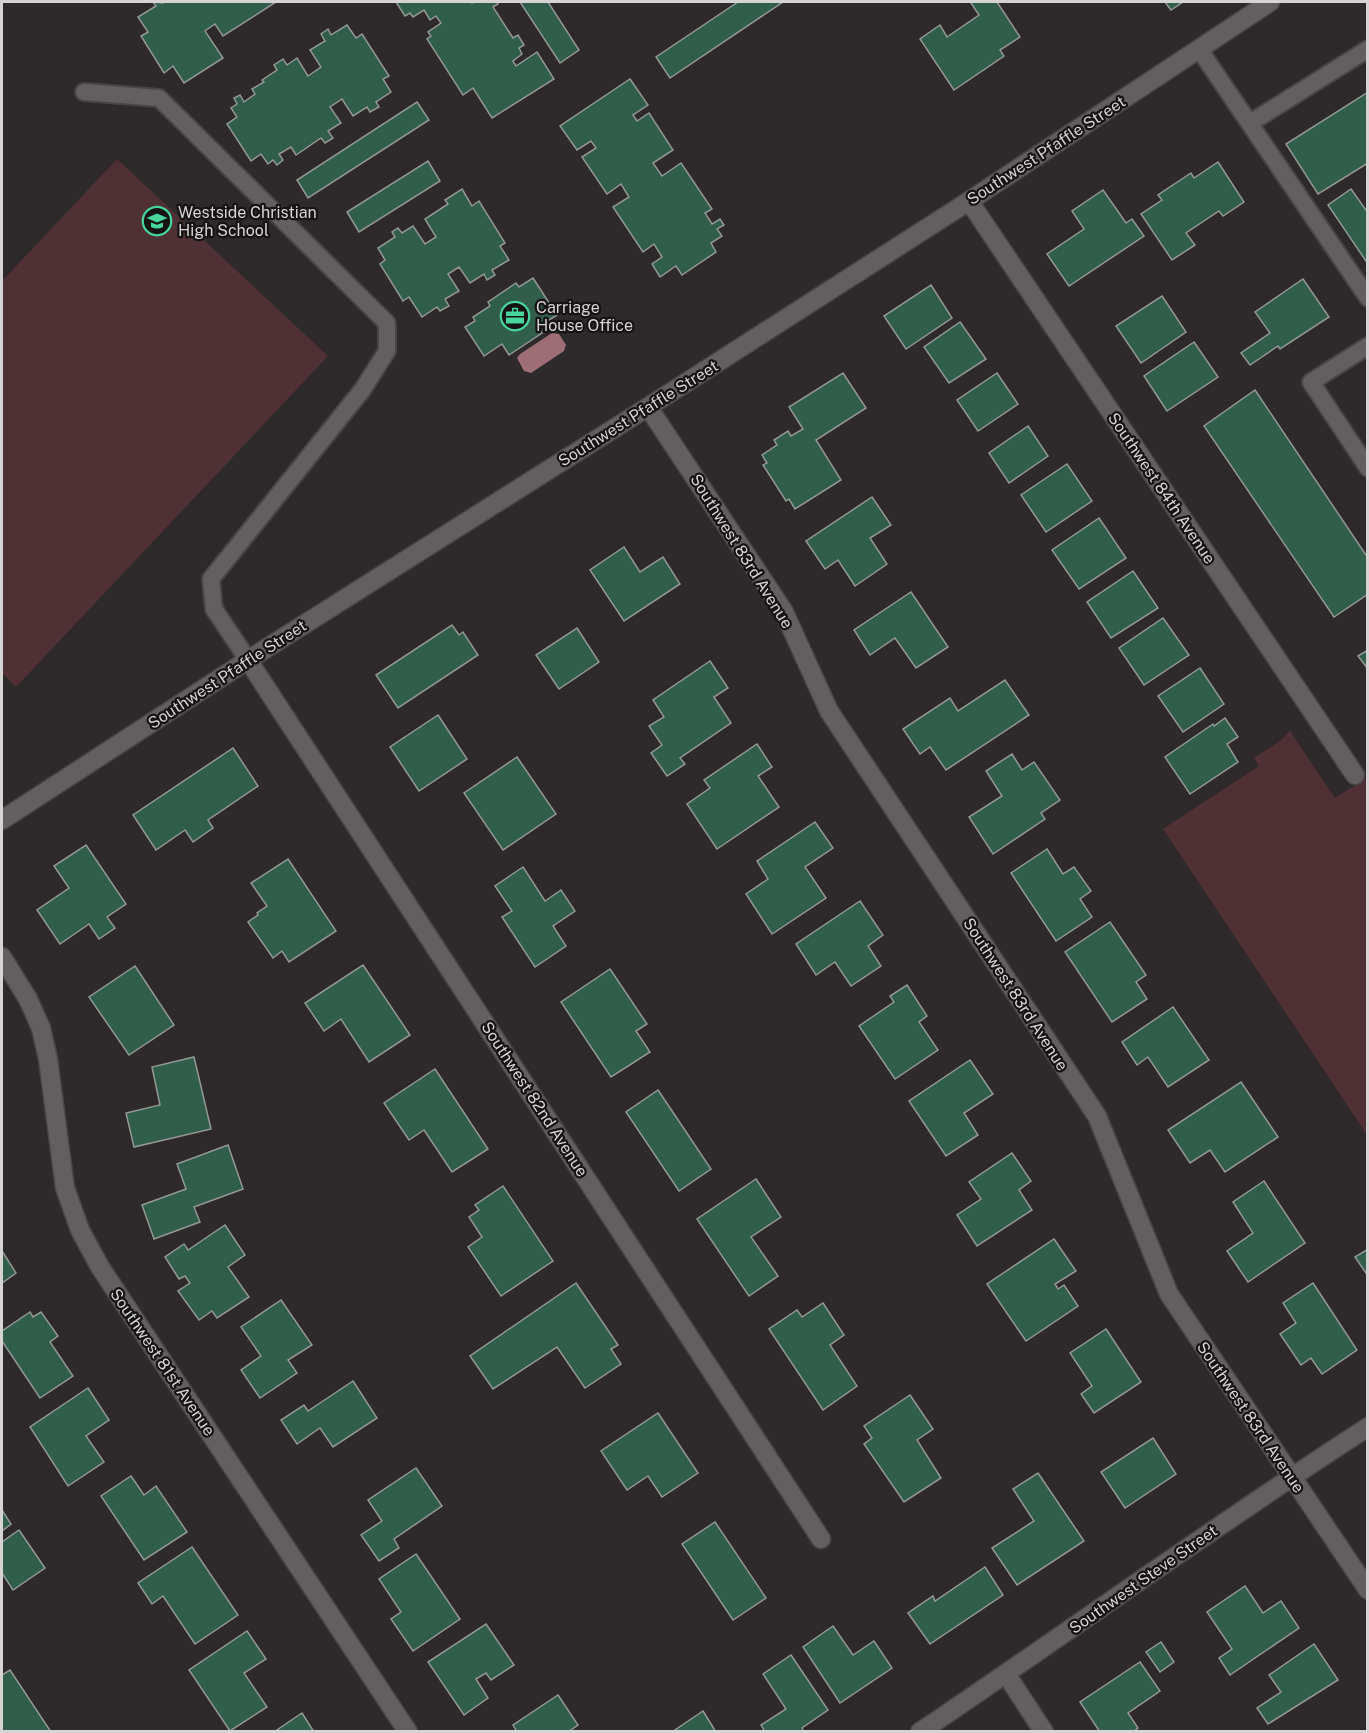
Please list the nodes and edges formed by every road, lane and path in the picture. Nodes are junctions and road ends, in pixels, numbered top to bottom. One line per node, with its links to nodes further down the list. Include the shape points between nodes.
1 (1270, 2): 2 (street, Southwest Pfaffle Street)
2 (1199, 49): 5 (lane); 6 (street, Southwest Pfaffle Street)
3 (1368, 49): 5 (lane)
4 (84, 92): 11 (lane, via 159,98 387,322 387,351 363,389 211,579 214,609)
5 (1250, 123): 7 (lane)
6 (969, 201): 9 (street, Southwest Pfaffle Street); 12 (street, Southwest 84th Avenue)
7 (1368, 298)
8 (1368, 346): 10 (lane, via 1311,382)
9 (648, 407): 11 (street, Southwest Pfaffle Street); 16 (street, Southwest 83rd Avenue, via 784,612 829,711 1096,1116 1168,1294)
10 (1368, 468)
11 (248, 660): 13 (street, Southwest Pfaffle Street); 17 (street, Southwest 82nd Avenue)
12 (1355, 776)
13 (2, 820)
14 (2, 957): 20 (street, Southwest 81st Avenue, via 41,1029 65,1188 80,1230 100,1267)
15 (1368, 1427): 16 (street, Southwest Steve Street)
16 (1290, 1477): 18 (street, Southwest 83rd Avenue); 19 (street, Southwest Steve Street)
17 (821, 1539)
18 (1368, 1590)
19 (1006, 1674): 21 (street, Southwest Steve Street); 22 (street)
20 (408, 1731)
21 (920, 1731)
22 (1044, 1731)

